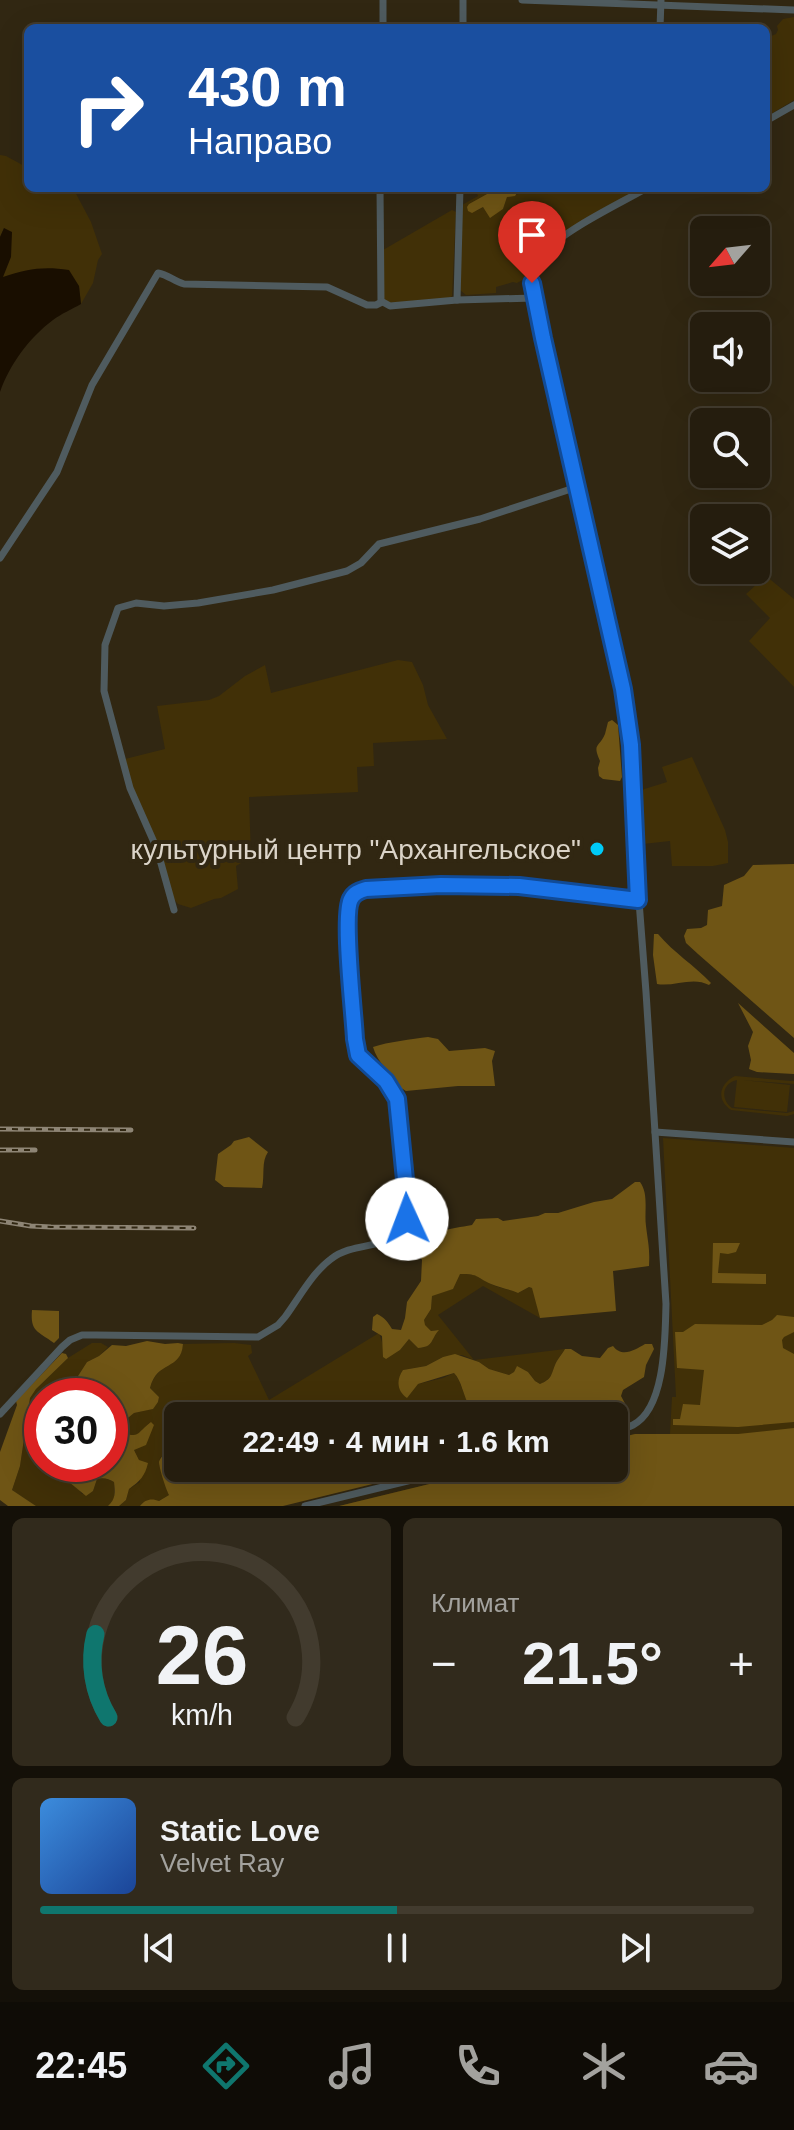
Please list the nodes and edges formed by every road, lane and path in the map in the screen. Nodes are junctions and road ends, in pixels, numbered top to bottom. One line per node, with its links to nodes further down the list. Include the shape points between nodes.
1 (383, 0): 6 (street)
2 (463, 0): 7 (street)
3 (522, 0): 4 (street)
4 (661, 2): 5 (street); 8 (street)
5 (794, 10)
6 (383, 24)
7 (463, 24)
8 (660, 24)
9 (794, 105): 10 (street)
10 (770, 119)
11 (380, 192): 16 (street)
12 (460, 192): 15 (street)
13 (640, 192): 14 (street, via 545,252 533,276)
14 (534, 298): 15 (street); 17 (street)
15 (457, 300): 16 (street, via 390,306)
16 (382, 302): 18 (street, via 367,305 327,287 194,284 158,273 92,385 57,472)
17 (577, 487): 19 (street, via 627,715); 20 (street, via 379,544 347,571 198,603 118,608 105,645 104,691 130,788 157,849)
18 (0, 558)
19 (638, 900): 21 (street); 23 (street, via 519,886 441,885 355,893 347,913 355,1039 358,1055 386,1081 400,1108 408,1210 399,1234 329,1260 278,1325 258,1337 82,1335 70,1340)
20 (174, 910)
21 (655, 1132): 22 (street); 24 (street, via 666,1304 664,1355 660,1382 647,1411)
22 (794, 1142)
23 (0, 1414)
24 (628, 1426)
25 (404, 1482): 26 (street)
26 (305, 1506)

